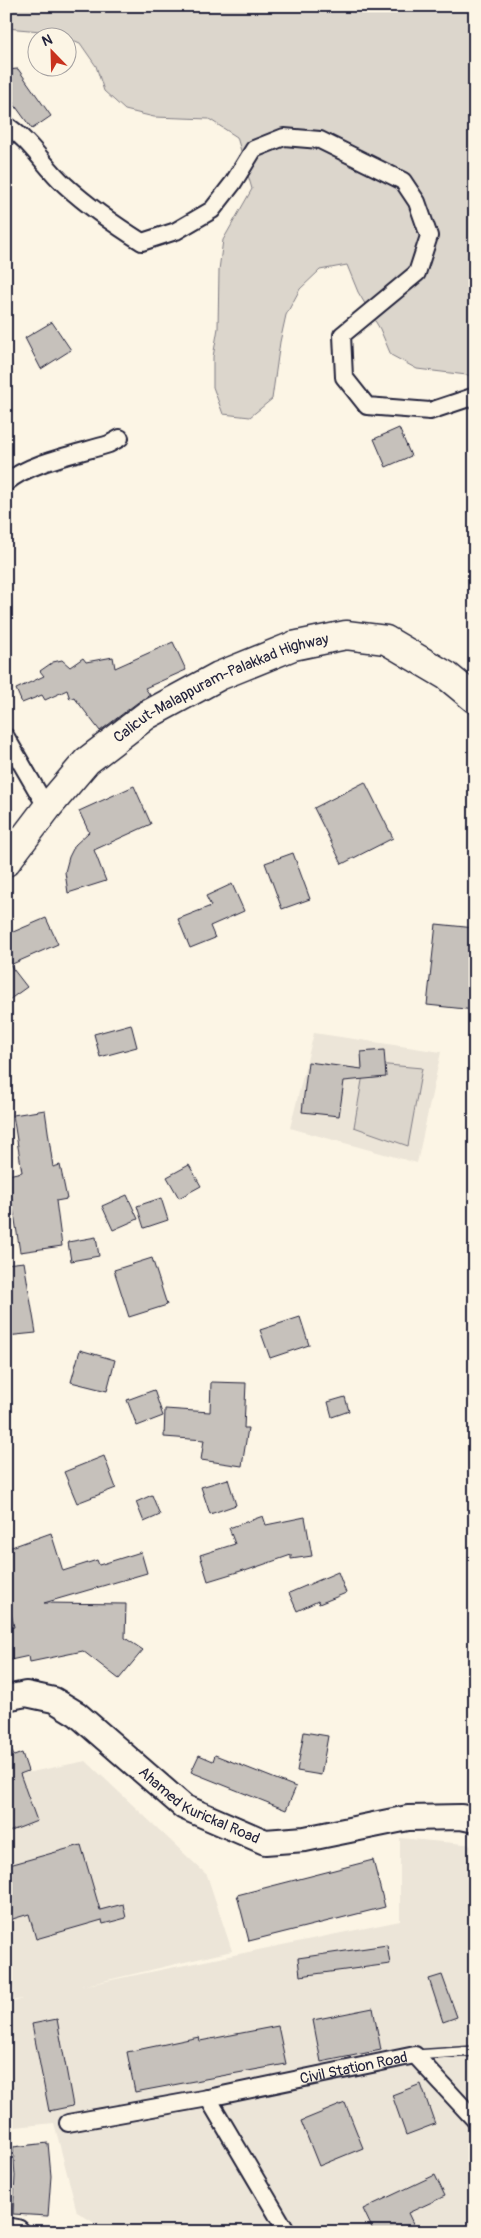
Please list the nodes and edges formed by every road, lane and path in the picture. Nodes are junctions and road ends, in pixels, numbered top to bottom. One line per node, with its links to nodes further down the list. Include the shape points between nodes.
1 (6, 126): 2 (street, via 21,134 64,184 105,219 142,242 176,231 212,210 254,149 284,137 320,140 403,181 417,202 430,236 417,272 342,335 344,377 367,406 430,411)
2 (475, 396)
3 (120, 438): 4 (street, via 39,465)
4 (6, 483)
5 (475, 699): 7 (highway, Calicut-Malappuram-Palakkad Highway, via 447,676 386,640 346,635 292,646 219,676 147,716 87,761)
6 (6, 737): 7 (street)
7 (47, 808): 8 (highway, Calicut-Malappuram-Palakkad Highway)
8 (6, 862)
9 (6, 1698): 10 (main road, Ahamed Kurickal Road, via 26,1694 54,1700 77,1714 184,1807 265,1842 305,1839 408,1818 461,1817)
10 (475, 1820)
11 (475, 2051): 12 (lane)
12 (415, 2055): 13 (street, Civil Station Road); 14 (street, Civil Station Road)
13 (208, 2098): 15 (street, Civil Station Road); 18 (street)
14 (475, 2120)
15 (68, 2123)
16 (6, 2230): 17 (main road)
17 (17, 2232)
18 (287, 2232)

